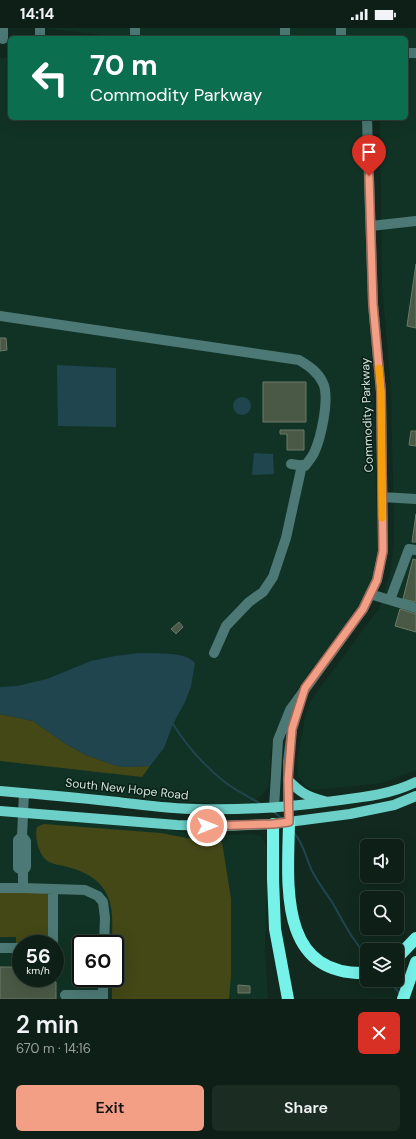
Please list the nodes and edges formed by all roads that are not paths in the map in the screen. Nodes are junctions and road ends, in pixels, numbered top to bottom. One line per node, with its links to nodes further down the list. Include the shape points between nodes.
1 (3, 28): 2 (street)
2 (4, 39)
3 (368, 120): 5 (street, Commodity Parkway)
4 (416, 221): 5 (street)
5 (371, 226): 9 (street, Commodity Parkway, via 373,304 381,392)
6 (0, 316): 8 (street, via 299,360 313,368 323,383 326,394 323,419 314,453 305,466)
7 (291, 464): 8 (street)
8 (302, 466): 15 (street, via 286,538 273,577 263,592 226,626)
9 (382, 497): 10 (street); 12 (street, Commodity Parkway, via 383,551 377,580)
10 (416, 499)
11 (416, 550): 13 (street, via 409,549)
12 (370, 594): 13 (street); 16 (street, Commodity Parkway, via 363,609)
13 (390, 600): 14 (street)
14 (416, 608)
15 (214, 653)
16 (305, 688): 17 (street, Commodity Parkway, via 292,729); 24 (street, Commodity Parkway, via 290,710 278,740)
17 (288, 780): 22 (main road, via 306,796); 23 (street, Commodity Parkway)
18 (416, 782): 22 (main road, South New Hope Road, via 381,794)
19 (0, 791): 20 (main road, South New Hope Road)
20 (24, 793): 24 (main road, South New Hope Road, via 194,809); 26 (street)
21 (416, 796): 27 (main road, via 394,805)
22 (326, 802): 23 (main road, South New Hope Road)
23 (288, 807): 24 (main road, South New Hope Road); 27 (main road)
24 (274, 808): 28 (main road)
25 (0, 810): 26 (main road)
26 (23, 813): 28 (main road, via 177,825); 30 (street, via 22,836 18,840 18,868 23,871)
27 (289, 822): 28 (main road); 39 (highway, via 288,888 296,932 304,946 324,965)
28 (273, 824): 42 (highway, via 275,929)
29 (0, 888): 30 (street)
30 (22, 888): 31 (street)
31 (53, 889): 32 (street); 33 (street, via 85,890 98,896 105,918)
32 (52, 935)
33 (104, 935)
34 (416, 938): 37 (highway)
35 (0, 948): 36 (street)
36 (12, 948)
37 (404, 951)
38 (416, 962): 43 (highway)
39 (360, 973)
40 (66, 995): 41 (street)
41 (103, 997)
42 (288, 999)
43 (402, 999)

